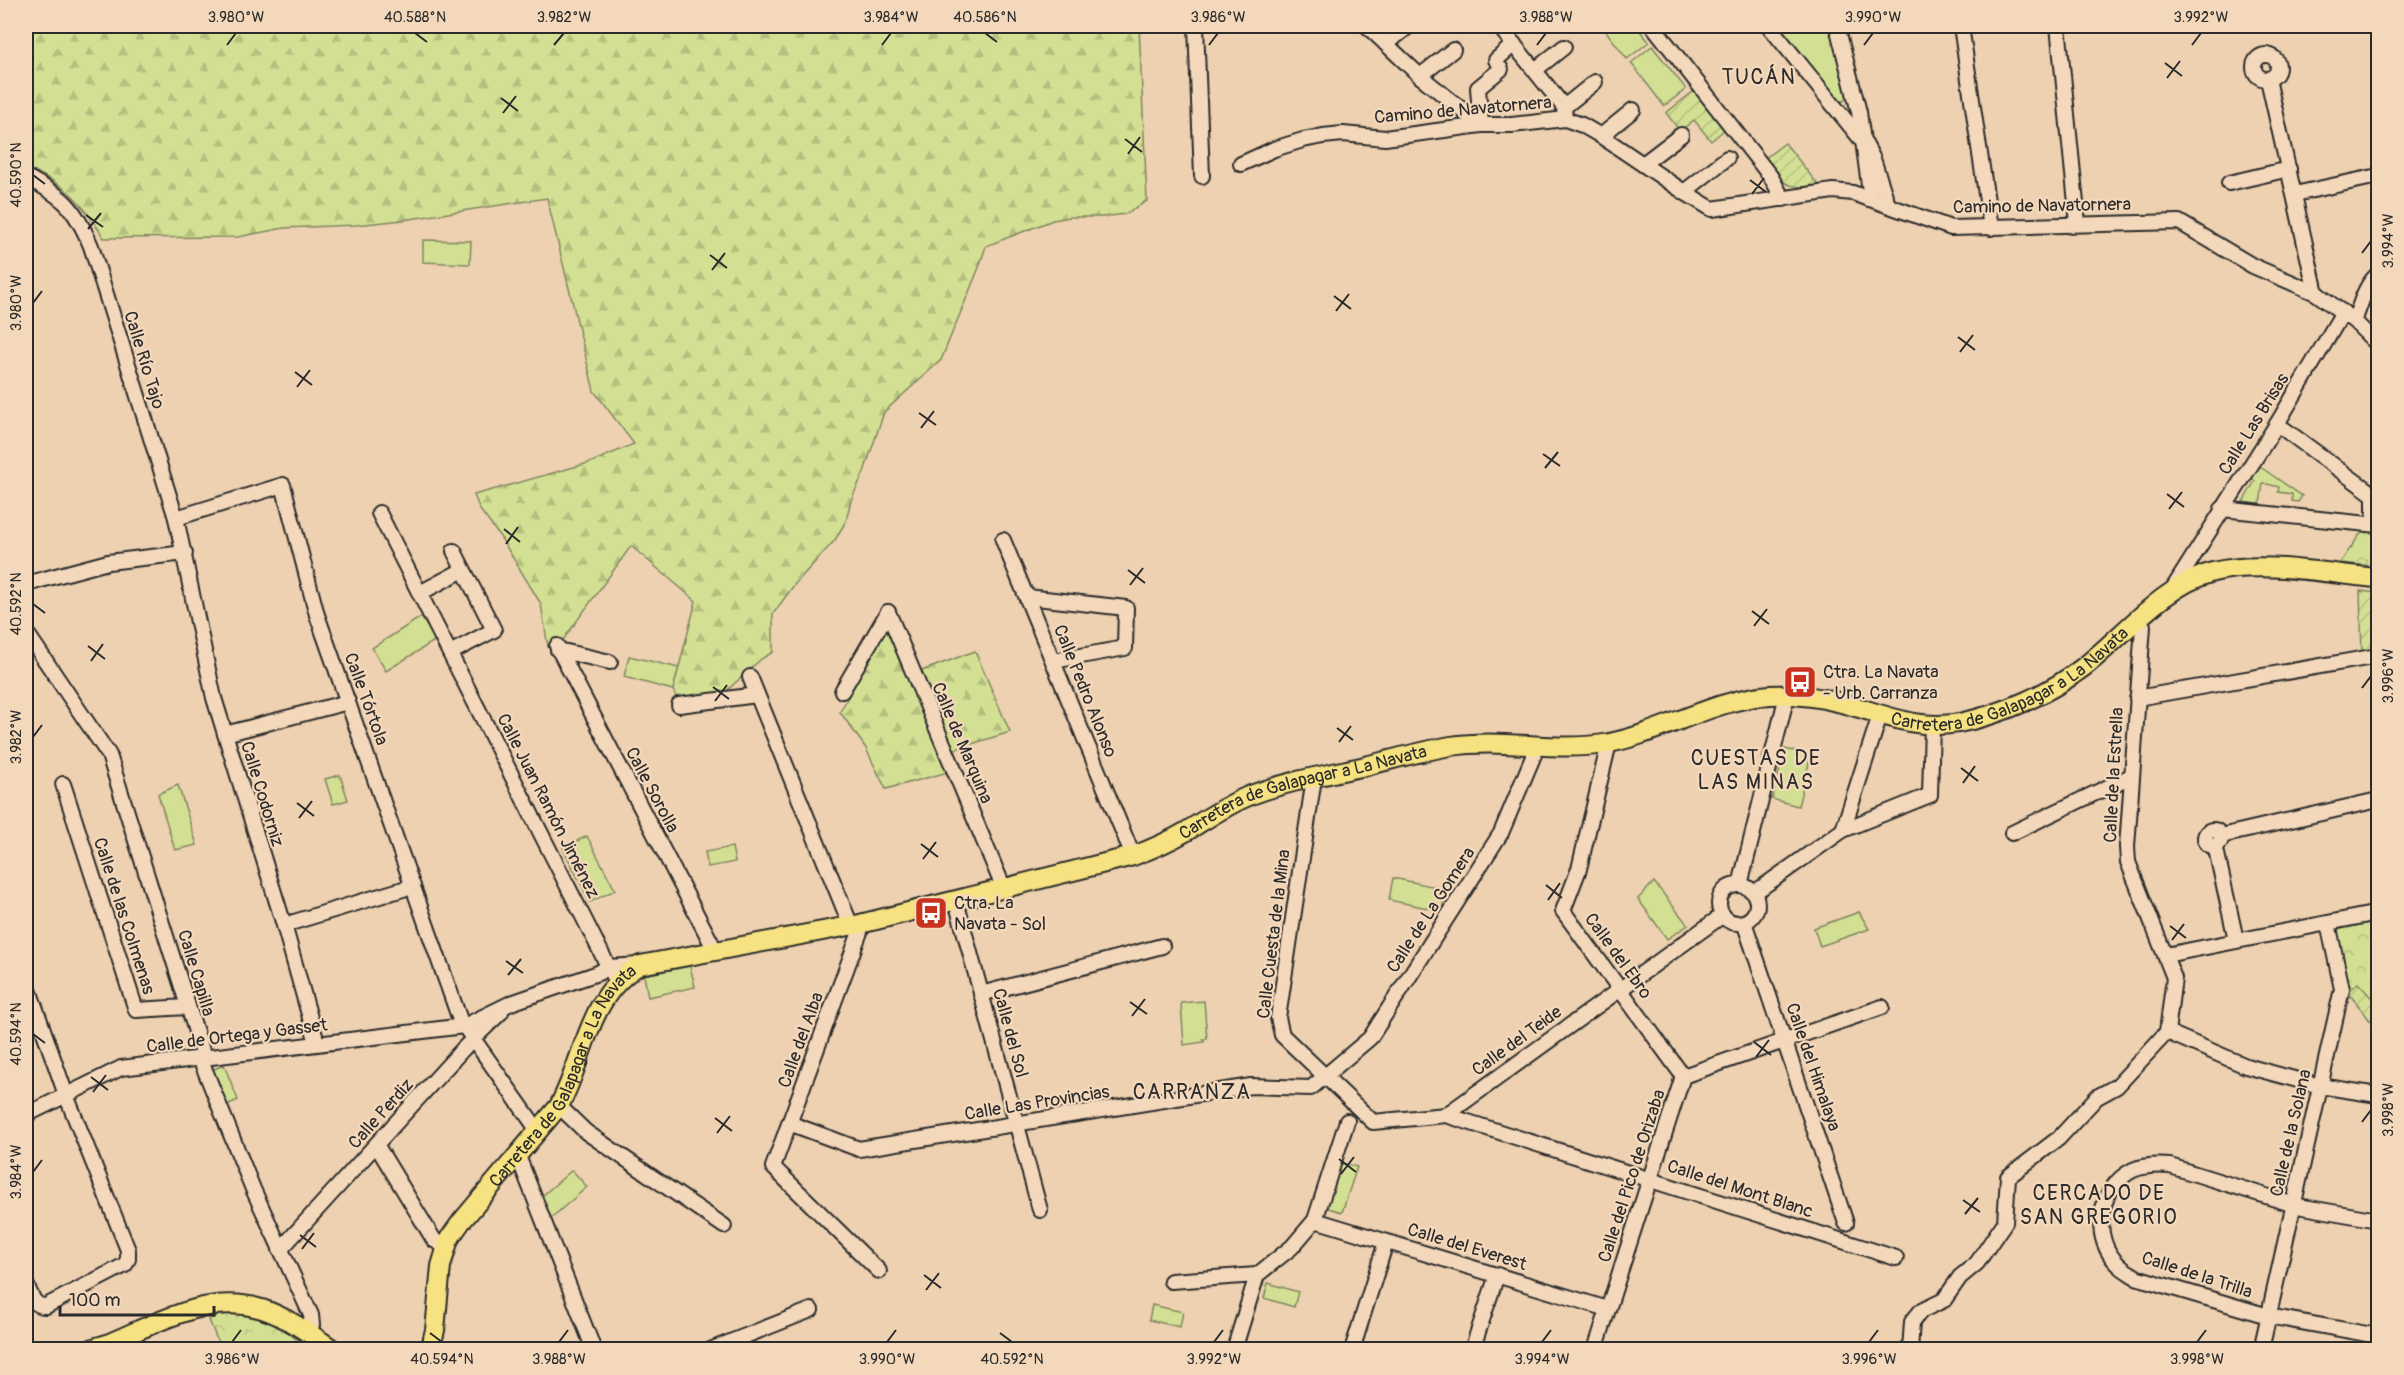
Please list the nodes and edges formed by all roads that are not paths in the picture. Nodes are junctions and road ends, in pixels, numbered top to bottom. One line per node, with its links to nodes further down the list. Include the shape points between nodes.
1 (1196, 26): 28 (street)
2 (1367, 26): 11 (street)
3 (1409, 26): 11 (street)
4 (1510, 26): 10 (street, via 1503,31)
5 (1653, 26): 35 (street, via 1771,177)
6 (1769, 26): 23 (street)
7 (1837, 26): 23 (street)
8 (1961, 26): 38 (street)
9 (2058, 26): 37 (street)
10 (1514, 44): 14 (street); 20 (street, via 1478,88)
11 (1386, 45): 15 (street)
12 (1564, 47): 14 (street)
13 (1453, 50): 15 (street)
14 (1535, 70): 19 (street)
15 (1420, 76): 20 (street)
16 (2268, 79): 27 (street)
17 (1595, 82): 19 (street)
18 (1633, 110): 22 (street)
19 (1565, 113): 20 (street, Camino de Navatornera, via 1512,125); 22 (street, Camino de Navatornera)
20 (1481, 125): 25 (street, Camino de Navatornera, via 1385,138 1323,136 1274,149)
21 (1681, 135): 26 (street)
22 (1601, 136): 26 (street, Camino de Navatornera)
23 (1865, 144): 34 (street); 36 (street)
24 (1727, 158): 32 (street)
25 (1241, 164)
26 (1643, 164): 32 (street, Camino de Navatornera)
27 (2289, 169): 31 (street); 33 (street)
28 (1202, 176)
29 (2379, 176): 33 (street)
30 (26, 177): 46 (street, Calle Río Tajo, via 49,189 79,218)
31 (2229, 183)
32 (1684, 192): 35 (street, Camino de Navatornera, via 1712,209)
33 (2295, 194): 40 (street)
34 (1869, 199): 35 (street, Camino de Navatornera, via 1833,191); 36 (street, Camino de Navatornera)
35 (1783, 200)
36 (1888, 205): 38 (street, Camino de Navatornera, via 1951,228)
37 (2078, 223): 38 (street, Camino de Navatornera); 40 (street, Camino de Navatornera, via 2179,222 2253,266)
38 (1991, 228)
39 (2379, 274): 41 (street, Calle Las Brisas)
40 (2316, 293): 41 (street, Camino de Navatornera)
41 (2349, 317): 42 (street, Camino de Navatornera); 43 (street, Calle Las Brisas)
42 (2379, 345)
43 (2277, 424): 44 (street, Calle Las Brisas); 47 (street, via 2374,495)
44 (2222, 509): 47 (street); 51 (street, Calle Las Brisas)
45 (379, 513): 57 (street, Calle Juan Ramón Jiménez)
46 (176, 518): 50 (street, Calle Río Tajo); 70 (street, Calle Tórtola, via 283,485 317,615)
47 (2376, 524)
48 (1003, 540): 58 (street, Calle Pedro Alonso)
49 (454, 551): 52 (street)
50 (185, 553): 55 (street, via 108,562); 74 (street, Calle Codorniz)
51 (2193, 555): 53 (street, via 2193,564); 56 (street, Calle Las Brisas)
52 (464, 570): 57 (street); 61 (street, via 494,630)
53 (2205, 575): 54 (main road, Carretera de Galapagar a La Navata, via 2265,568); 56 (main road, Carretera de Galapagar a La Navata)
54 (2379, 578)
55 (26, 584)
56 (2171, 592): 59 (main road, Carretera de Galapagar a La Navata)
57 (420, 593): 61 (street, Calle Juan Ramón Jiménez)
58 (1027, 597): 63 (street, Calle Pedro Alonso); 63 (street, via 1126,608 1125,648)
59 (2138, 620): 69 (street, Calle de la Estrella, via 2143,626); 73 (main road, Carretera de Galapagar a La Navata, via 2087,665 2049,690 1989,715)
60 (26, 632): 104 (street, Calle Capilla, via 109,755)
61 (450, 653): 99 (street, Calle Juan Ramón Jiménez)
62 (2379, 656): 69 (street)
63 (1053, 661): 83 (street, Calle Pedro Alonso)
64 (610, 662): 97 (street, Calle Sorolla, via 557,648)
65 (750, 677): 67 (street)
66 (842, 691): 86 (street, Calle de Marquina, via 888,612)
67 (757, 695): 71 (street); 94 (street)
68 (1787, 695): 72 (main road, Carretera de Galapagar a La Navata, via 1843,703); 75 (main road, Carretera de Galapagar a La Navata, via 1717,706); 84 (street)
69 (2137, 698): 77 (street, Calle de la Estrella)
70 (348, 702): 74 (street); 85 (street, Calle Tórtola)
71 (679, 705)
72 (1880, 715): 73 (main road, Carretera de Galapagar a La Navata); 81 (street)
73 (1932, 725): 81 (street, via 1930,795)
74 (225, 734): 93 (street, Calle Codorniz)
75 (1609, 743): 76 (main road, Carretera de Galapagar a La Navata, via 1586,747); 101 (street, Calle del Ebro, via 1579,869 1563,911)
76 (1538, 745): 78 (main road, Carretera de Galapagar a La Navata, via 1498,742 1448,746); 112 (street, Calle de La Gomera, via 1501,833 1383,1018 1370,1038)
77 (2131, 776): 82 (street); 98 (street, Calle de la Estrella, via 2128,862)
78 (1314, 778): 83 (main road, Carretera de Galapagar a La Navata, via 1251,795 1161,846); 112 (street, Calle Cuesta de la Mina, via 1278,1017 1282,1035)
79 (63, 784): 104 (street, Calle de las Colmenas, via 136,1010)
80 (2379, 800): 95 (street, via 2218,841)
81 (1843, 830): 87 (street)
82 (2012, 833)
83 (1133, 856): 86 (main road, Carretera de Galapagar a La Navata)
84 (1740, 885): 87 (street); 90 (street, via 1728,888 1720,897)
85 (413, 886): 93 (street); 106 (street, Calle Tórtola)
86 (1004, 889): 88 (main road, Carretera de Galapagar a La Navata)
87 (1754, 893): 91 (street, via 1755,913)
88 (956, 901): 94 (main road, Carretera de Galapagar a La Navata); 102 (street, Calle del Sol)
89 (2379, 913): 92 (street)
90 (1723, 915): 91 (street, via 1732,922); 101 (street, Calle del Teide)
91 (1744, 922): 109 (street, Calle del Himalaya)
92 (2328, 923): 95 (street); 114 (street, Calle de la Solana, via 2342,989)
93 (284, 925): 110 (street, Calle Codorniz)
94 (855, 925): 97 (main road, Carretera de Galapagar a La Navata); 123 (street, Calle del Alba, via 860,932)
95 (2236, 940): 98 (street)
96 (1162, 946): 102 (street)
97 (715, 950): 99 (main road, Carretera de Galapagar a La Navata, via 640,965)
98 (2166, 955): 107 (street, Calle de la Estrella, via 2174,978)
99 (610, 977): 103 (street, Calle Perdiz); 118 (main road, Carretera de Galapagar a La Navata)
100 (26, 981): 115 (street)
101 (1619, 989): 113 (street, Calle del Ebro); 117 (street, Calle del Teide)
102 (981, 994): 124 (street, Calle del Sol)
103 (511, 1003): 106 (street, Calle Perdiz); 108 (street, Calle Perdiz)
104 (187, 1007): 111 (street, Calle Capilla)
105 (1882, 1007): 109 (street, Calle del Pico de Orizaba)
106 (464, 1026): 108 (street, Calle Tórtola); 110 (street, Calle de Ortega y Gasset)
107 (2166, 1032): 114 (street, via 2246,1066); 161 (street, via 2117,1086 2097,1097 2060,1138 2008,1177 2005,1222 1977,1263 1960,1276 1944,1300 1921,1311 1912,1322)
108 (473, 1039): 125 (street, Calle Tórtola); 126 (street, Calle Perdiz)
109 (1786, 1041): 113 (street, Calle del Pico de Orizaba); 133 (street, Calle del Himalaya)
110 (317, 1043): 111 (street, Calle de Ortega y Gasset)
111 (204, 1057): 115 (street, Calle de Ortega y Gasset, via 121,1068); 139 (street, Calle Capilla, via 202,1063)
112 (1325, 1076): 120 (street, via 1373,1122); 124 (street, Calle Las Provincias, via 1311,1088 1251,1086)
113 (1683, 1076): 128 (street, Calle del Pico de Orizaba)
114 (2320, 1086): 116 (street); 129 (street, Calle de la Solana)
115 (66, 1095): 119 (street, Calle de Ortega y Gasset); 145 (street, via 128,1250 128,1259 124,1265 46,1306 35,1303)
116 (2379, 1095)
117 (1467, 1100): 120 (street, Calle del Teide); 122 (street, via 1464,1112)
118 (559, 1106): 125 (main road, Carretera de Galapagar a La Navata); 134 (street, via 586,1132)
119 (26, 1115)
120 (1446, 1115): 122 (street, Calle del Mont Blanc)
121 (1347, 1121): 131 (street)
122 (1471, 1122): 128 (street, Calle del Mont Blanc)
123 (789, 1123): 124 (street, Calle Las Provincias, via 859,1149); 141 (street, Calle del Alba, via 773,1167)
124 (1017, 1125): 130 (street, Calle del Sol)
125 (539, 1132): 127 (main road, Carretera de Galapagar a La Navata)
126 (377, 1146): 138 (street, via 434,1240); 139 (street, Calle Perdiz)
127 (518, 1156): 138 (main road, Carretera de Galapagar a La Navata, via 461,1222); 155 (street)
128 (1650, 1179): 135 (street, Calle del Mont Blanc); 146 (street, Calle del Pico de Orizaba)
129 (2294, 1205): 132 (street, Calle de la Trilla); 148 (street, Calle de la Solana); 148 (street, Calle de la Trilla, via 2170,1166 2151,1165 2133,1170 2118,1181 2106,1197 2101,1215 2101,1234 2108,1251 2136,1277)
130 (1040, 1210)
131 (1315, 1220): 136 (street, Calle del Everest); 142 (street, via 1292,1247)
132 (2379, 1220)
133 (1846, 1223): 135 (street); 137 (street, Calle del Himalaya)
134 (724, 1226)
135 (1835, 1239): 137 (street, Calle del Mont Blanc)
136 (1386, 1242): 143 (street, Calle del Everest); 158 (street)
137 (1854, 1244): 140 (street, Calle del Mont Blanc)
138 (446, 1246): 154 (main road, Carretera de Galapagar a La Navata)
139 (280, 1250): 149 (street, Calle Capilla, via 311,1315 312,1325)
140 (1896, 1258)
141 (879, 1271)
142 (1257, 1275): 144 (street); 157 (street)
143 (1497, 1275): 146 (street, Calle del Everest); 159 (street)
144 (1171, 1281)
145 (26, 1284)
146 (1608, 1309): 160 (street, Calle del Pico de Orizaba)
147 (811, 1310): 156 (street)
148 (2268, 1316): 150 (street, Calle de la Trilla); 162 (street, Calle de la Solana)
149 (307, 1332): 151 (main road, via 260,1308 214,1305 190,1310); 152 (main road)
150 (2379, 1336)
151 (127, 1342): 153 (main road)
152 (326, 1347)
153 (96, 1348)
154 (430, 1350)
155 (594, 1350)
156 (710, 1350)
157 (1234, 1350)
158 (1352, 1350)
159 (1472, 1350)
160 (1595, 1350)
161 (1910, 1350)
162 (2260, 1350)

